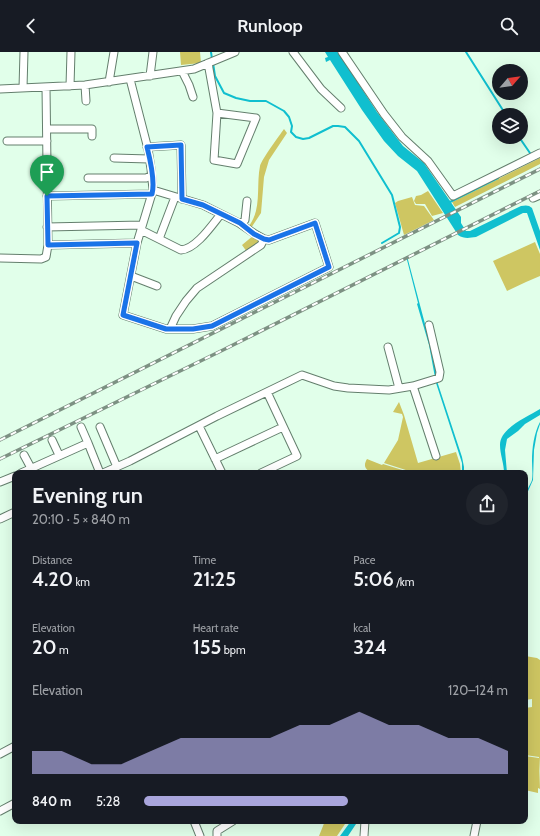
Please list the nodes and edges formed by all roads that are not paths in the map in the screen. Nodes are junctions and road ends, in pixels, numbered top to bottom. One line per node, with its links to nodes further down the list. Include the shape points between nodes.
1 (24, 52): 15 (street)
2 (71, 52): 14 (street)
3 (114, 52): 12 (street)
4 (153, 52): 10 (street)
5 (235, 52): 8 (street)
6 (293, 52): 20 (street, via 321,89)
7 (342, 52): 27 (street, via 384,114 402,137 428,161 453,196)
8 (208, 63): 9 (street); 21 (street)
9 (182, 71): 10 (street); 18 (street)
10 (150, 76): 11 (street)
11 (130, 79): 12 (street); 26 (street)
12 (109, 82): 13 (street)
13 (85, 85): 14 (street); 19 (street)
14 (70, 86): 16 (street)
15 (23, 88): 16 (street); 17 (street)
16 (46, 88): 22 (street)
17 (0, 89)
18 (193, 97)
19 (86, 101)
20 (341, 108)
21 (217, 113): 21 (street, via 214,160 237,164 256,118)
22 (47, 129): 23 (street, via 92,129); 25 (street)
23 (92, 136)
24 (7, 141): 25 (street)
25 (47, 141): 34 (street)
26 (147, 147): 29 (street); 35 (street, via 181,145)
27 (540, 153)
28 (114, 158): 29 (street)
29 (149, 159): 30 (street)
30 (152, 176): 31 (street); 32 (street)
31 (88, 178)
32 (152, 192): 34 (street); 35 (street); 41 (street)
33 (540, 195): 36 (street)
34 (47, 196): 40 (street)
35 (179, 198): 38 (street, via 203,205); 42 (street)
36 (533, 198)
37 (247, 201): 39 (street, via 245,220)
38 (220, 214): 39 (street); 42 (street, via 203,237 185,250)
39 (241, 224): 43 (street)
40 (47, 227): 41 (street); 45 (street)
41 (141, 228): 42 (street); 44 (street)
42 (159, 239)
43 (264, 239): 50 (street, via 261,245 197,288 176,316); 50 (street, via 269,240 315,223 329,267 212,326)
44 (137, 243): 45 (street); 47 (street)
45 (48, 245): 46 (street, via 46,257 41,259)
46 (0, 258)
47 (130, 276): 48 (street); 50 (street, via 123,315)
48 (157, 286)
49 (430, 325): 52 (street, via 440,372 438,378)
50 (170, 329)
51 (388, 347): 53 (street)
52 (413, 386): 53 (street); 63 (street)
53 (399, 388): 54 (street, via 348,388 302,375)
54 (267, 392): 55 (street); 56 (street)
55 (199, 426): 64 (street); 65 (street)
56 (283, 426): 64 (street); 71 (street, via 297,456)
57 (81, 427): 60 (street)
58 (100, 427): 65 (street)
59 (52, 440): 62 (street)
60 (88, 443): 62 (street); 68 (street)
61 (24, 455): 66 (street)
62 (59, 456): 66 (street)
63 (436, 456)
64 (215, 459): 70 (street)
65 (117, 467): 69 (street)
66 (31, 468): 67 (street)
67 (27, 470)
68 (100, 470)
69 (109, 470)
70 (220, 470)
71 (267, 470)
72 (12, 477): 73 (street)
73 (0, 482)
74 (12, 513): 75 (street)
75 (0, 519)
76 (12, 748): 77 (street)
77 (0, 754)
78 (12, 805): 79 (street)
79 (0, 811)
80 (195, 824): 84 (street)
81 (228, 824): 85 (street, via 218,831)
82 (365, 824): 86 (street)
83 (476, 824): 87 (street)
84 (200, 836)
85 (217, 836)
86 (364, 836)
87 (474, 836)

